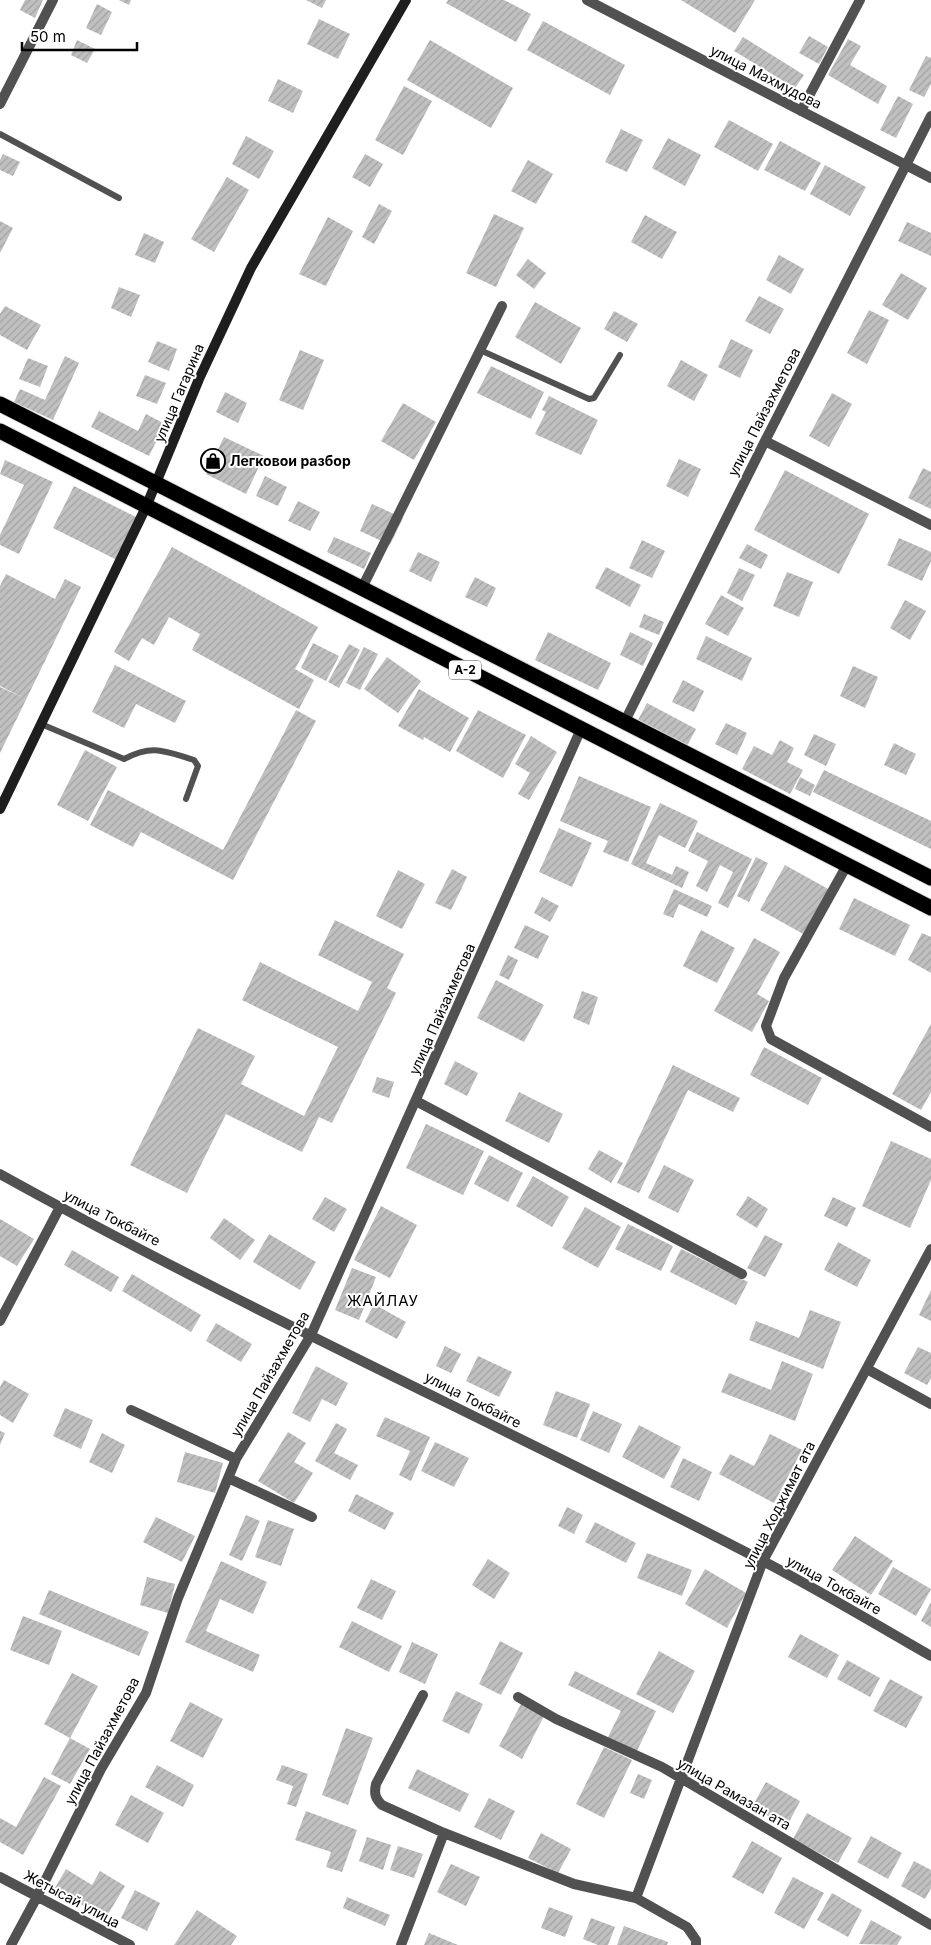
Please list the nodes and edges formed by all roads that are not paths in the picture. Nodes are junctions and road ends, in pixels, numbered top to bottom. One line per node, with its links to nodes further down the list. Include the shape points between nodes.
1 (53, 0): 5 (street)
2 (406, 0): 18 (street, улица Гагарина, via 251,268)
3 (588, 0): 6 (street, улица Махмудова)
4 (860, 0): 6 (street)
5 (0, 104)
6 (801, 111): 9 (street, улица Махмудова)
7 (931, 116): 9 (street, улица Пайзахметова)
8 (0, 134): 11 (lane)
9 (905, 164): 10 (street, улица Махмудова); 17 (street, улица Пайзахметова)
10 (931, 178)
11 (119, 198)
12 (502, 306): 13 (street)
13 (480, 350): 14 (lane, via 590,399 594,398); 21 (street)
14 (620, 355)
15 (0, 404): 18 (highway, A-2)
16 (0, 432): 19 (highway, A-2)
17 (764, 441): 20 (street); 22 (street, улица Пайзахметова)
18 (156, 482): 19 (street, улица Гагарина); 21 (highway, A-2)
19 (146, 507): 23 (street, улица Гагарина); 24 (highway, A-2)
20 (931, 525)
21 (362, 588): 22 (highway, A-2)
22 (625, 722): 28 (highway, A-2)
23 (41, 724): 25 (lane, via 124,759 156,748 194,760 198,766); 26 (street, улица Гагарина)
24 (581, 729): 27 (highway, A-2); 30 (street, улица Пайзахметова)
25 (186, 799)
26 (0, 809)
27 (846, 865): 29 (highway, A-2); 31 (street, via 784,978 766,1026 771,1040)
28 (931, 878)
29 (931, 908)
30 (416, 1101): 35 (street); 37 (street, улица Пайзахметова)
31 (931, 1127)
32 (0, 1174): 33 (street, улица Токбайге)
33 (60, 1207): 36 (street); 37 (street, улица Токбайге)
34 (931, 1249): 38 (street, улица Ходжимат ата)
35 (742, 1274)
36 (0, 1321)
37 (311, 1335): 41 (street, улица Пайзахметова); 44 (street, улица Токбайге)
38 (867, 1369): 39 (street); 44 (street, улица Ходжимат ата)
39 (931, 1404)
40 (131, 1410): 41 (street)
41 (236, 1460): 42 (street, улица Пайзахметова)
42 (228, 1478): 43 (street); 51 (street, улица Пайзахметова, via 178,1598 146,1693 101,1769)
43 (312, 1517)
44 (763, 1561): 45 (street, улица Токбайге); 48 (street, улица Ходжимат ата)
45 (931, 1656)
46 (423, 1695): 49 (street, via 374,1793 382,1806)
47 (518, 1697): 48 (street, улица Рамазан ата, via 556,1719)
48 (682, 1779): 52 (street, улица Ходжимат ата); 53 (street, улица Рамазан ата)
49 (444, 1833): 52 (street, via 574,1884); 56 (street)
50 (0, 1877): 51 (street, Жетысай улица)
51 (38, 1896): 54 (street, улица Пайзахметова); 55 (street, Жетысай улица)
52 (636, 1898): 57 (street, via 687,1927)
53 (931, 1925)
54 (11, 1945)
55 (130, 1945)
56 (401, 1945)
57 (696, 1945)

